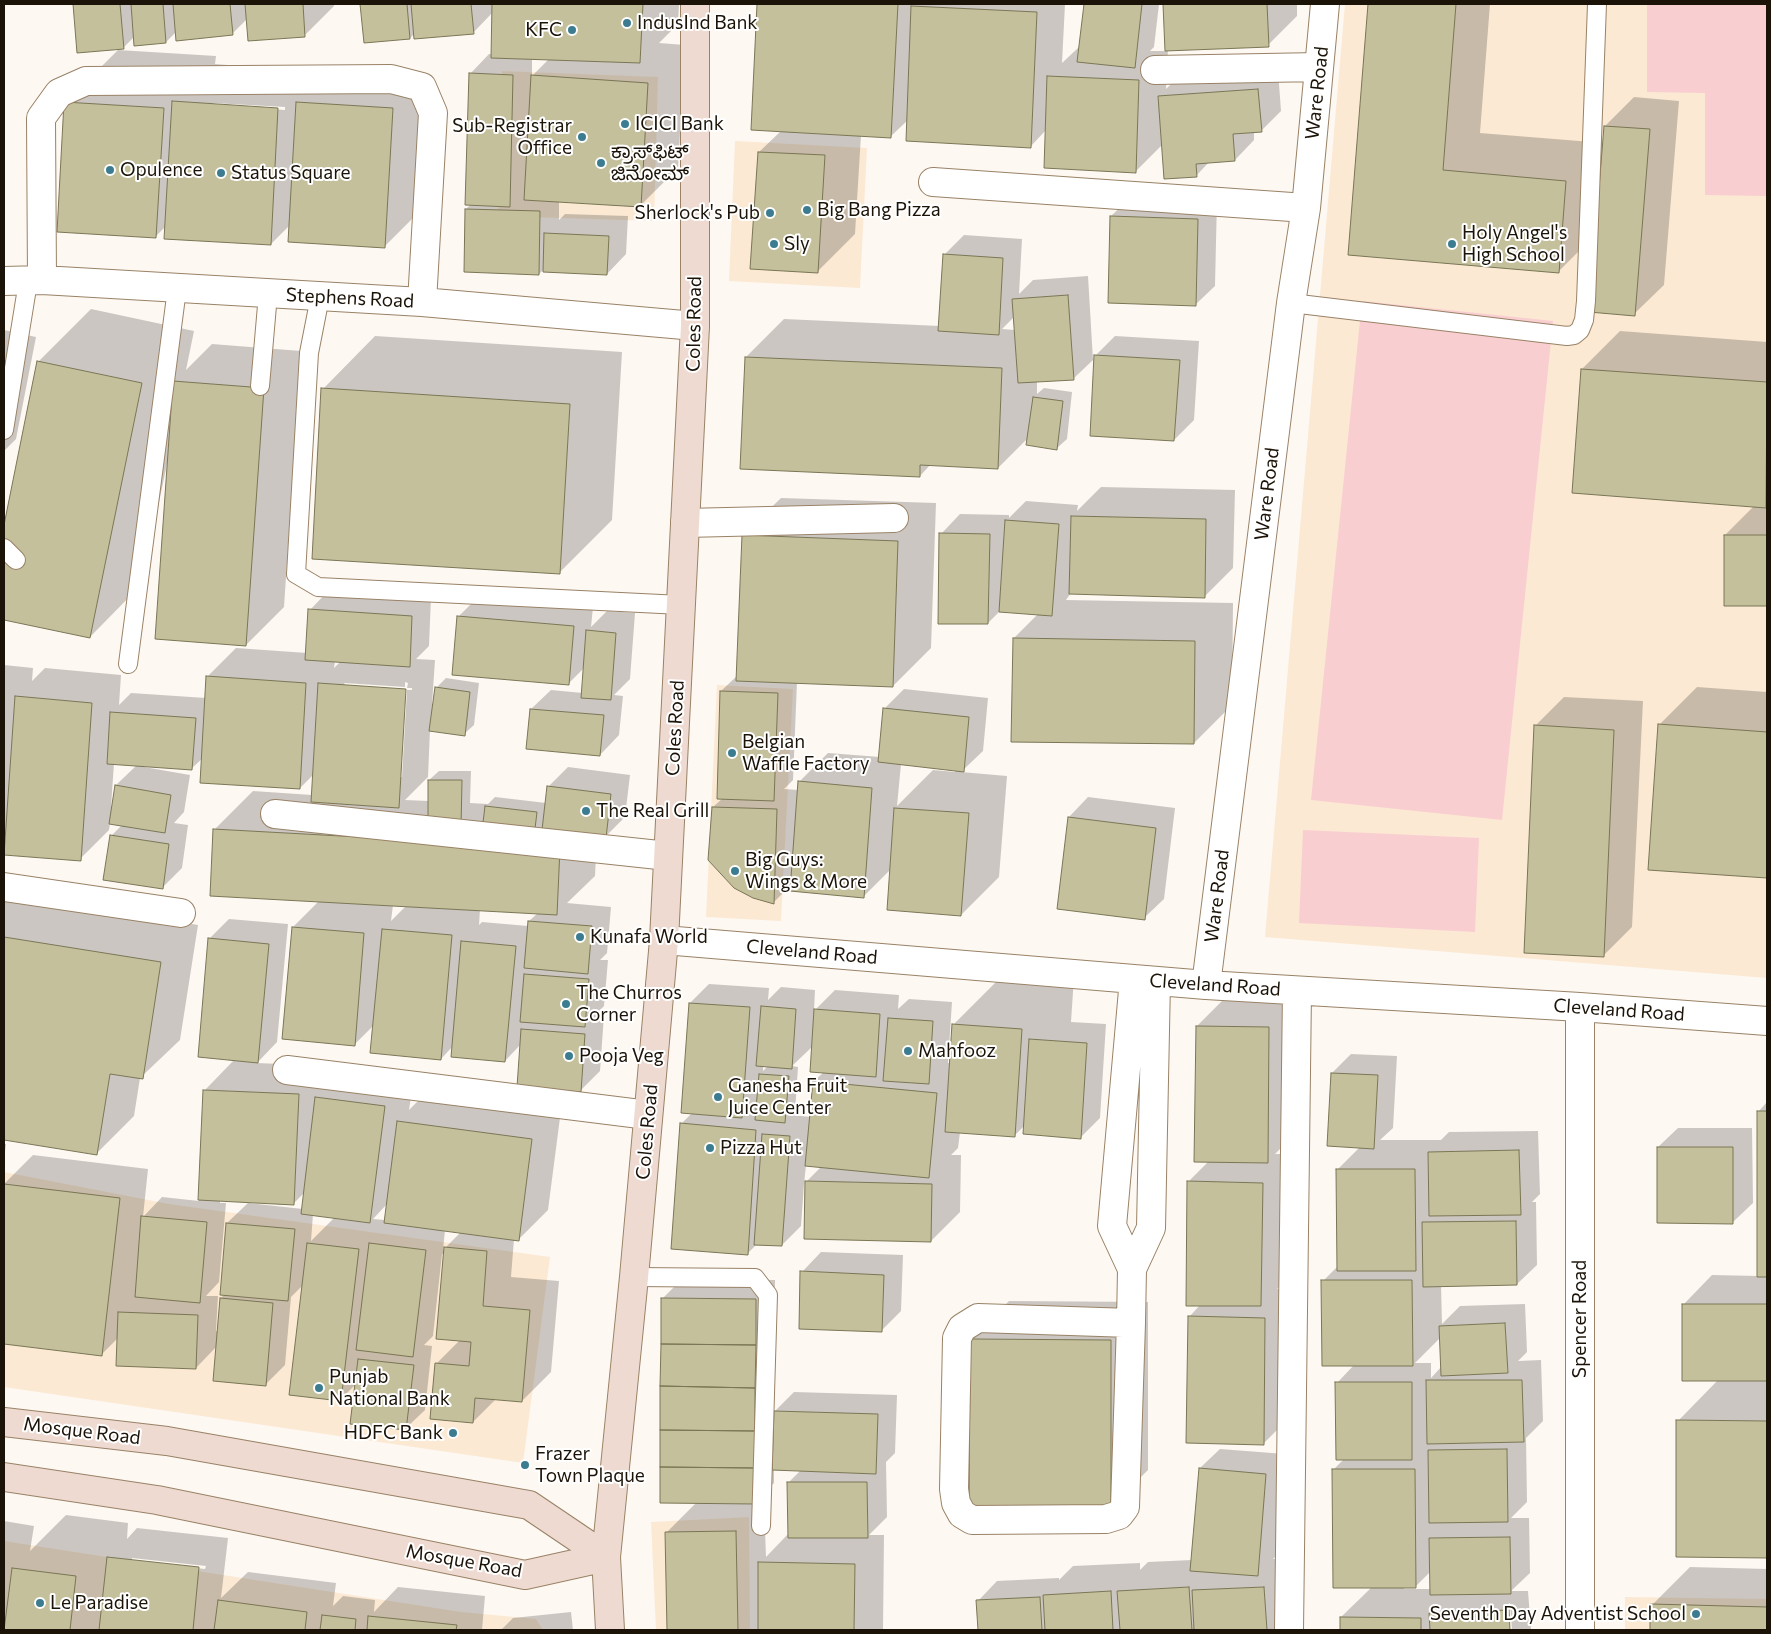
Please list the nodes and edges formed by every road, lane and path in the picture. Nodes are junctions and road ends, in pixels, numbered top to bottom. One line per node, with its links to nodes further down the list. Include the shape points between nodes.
1 (695, 4): 14 (street, Coles Road)
2 (1325, 4): 4 (street, Ware Road)
3 (1597, 4): 13 (lane, via 1586,301 1580,330 1567,336)
4 (1319, 67): 5 (street); 7 (street, Ware Road)
5 (1155, 70)
6 (933, 182): 7 (street)
7 (1306, 208): 13 (street, Ware Road)
8 (25, 281): 9 (street, Stephens Road); 12 (street, via 42,118 59,92 86,81 391,78 422,87 433,113); 16 (lane)
9 (177, 289): 10 (street, Stephens Road); 20 (lane)
10 (268, 294): 11 (street, Stephens Road); 15 (lane)
11 (320, 297): 12 (street, Stephens Road); 19 (lane, via 309,353 296,574 318,587)
12 (422, 302): 14 (street, Stephens Road)
13 (1291, 303): 27 (street, Ware Road)
14 (695, 326): 18 (street, Coles Road)
15 (260, 386)
16 (4, 430)
17 (894, 518): 18 (street)
18 (685, 523): 19 (street, Coles Road)
19 (681, 605): 22 (street, Coles Road)
20 (128, 664)
21 (275, 814): 22 (street)
22 (668, 856): 25 (street, Coles Road)
23 (4, 887): 24 (street)
24 (181, 913)
25 (664, 940): 26 (street, Cleveland Road); 32 (street, Coles Road)
26 (1145, 980): 27 (street, Cleveland Road); 33 (street, via 1151,1228); 33 (street, via 1112,1226)
27 (1206, 985): 28 (street, Cleveland Road)
28 (1298, 991): 29 (street, Cleveland Road); 41 (street)
29 (1580, 1007): 30 (street, Cleveland Road); 42 (street, Spencer Road)
30 (1767, 1021)
31 (287, 1070): 32 (street)
32 (648, 1115): 34 (street, Coles Road)
33 (1132, 1269): 35 (street)
34 (634, 1277): 38 (lane, via 755,1278 768,1295); 39 (street, Coles Road)
35 (1131, 1323): 35 (street, via 978,1318 962,1328 957,1338 954,1489 962,1514 972,1520 1106,1519 1120,1515 1125,1506)
36 (4, 1422): 39 (street, Mosque Road, via 166,1440 529,1505)
37 (4, 1477): 39 (street, Mosque Road, via 157,1500 525,1575)
38 (761, 1526)
39 (606, 1557): 40 (street, Coles Road)
40 (610, 1630)
41 (1289, 1630)
42 (1580, 1630)

